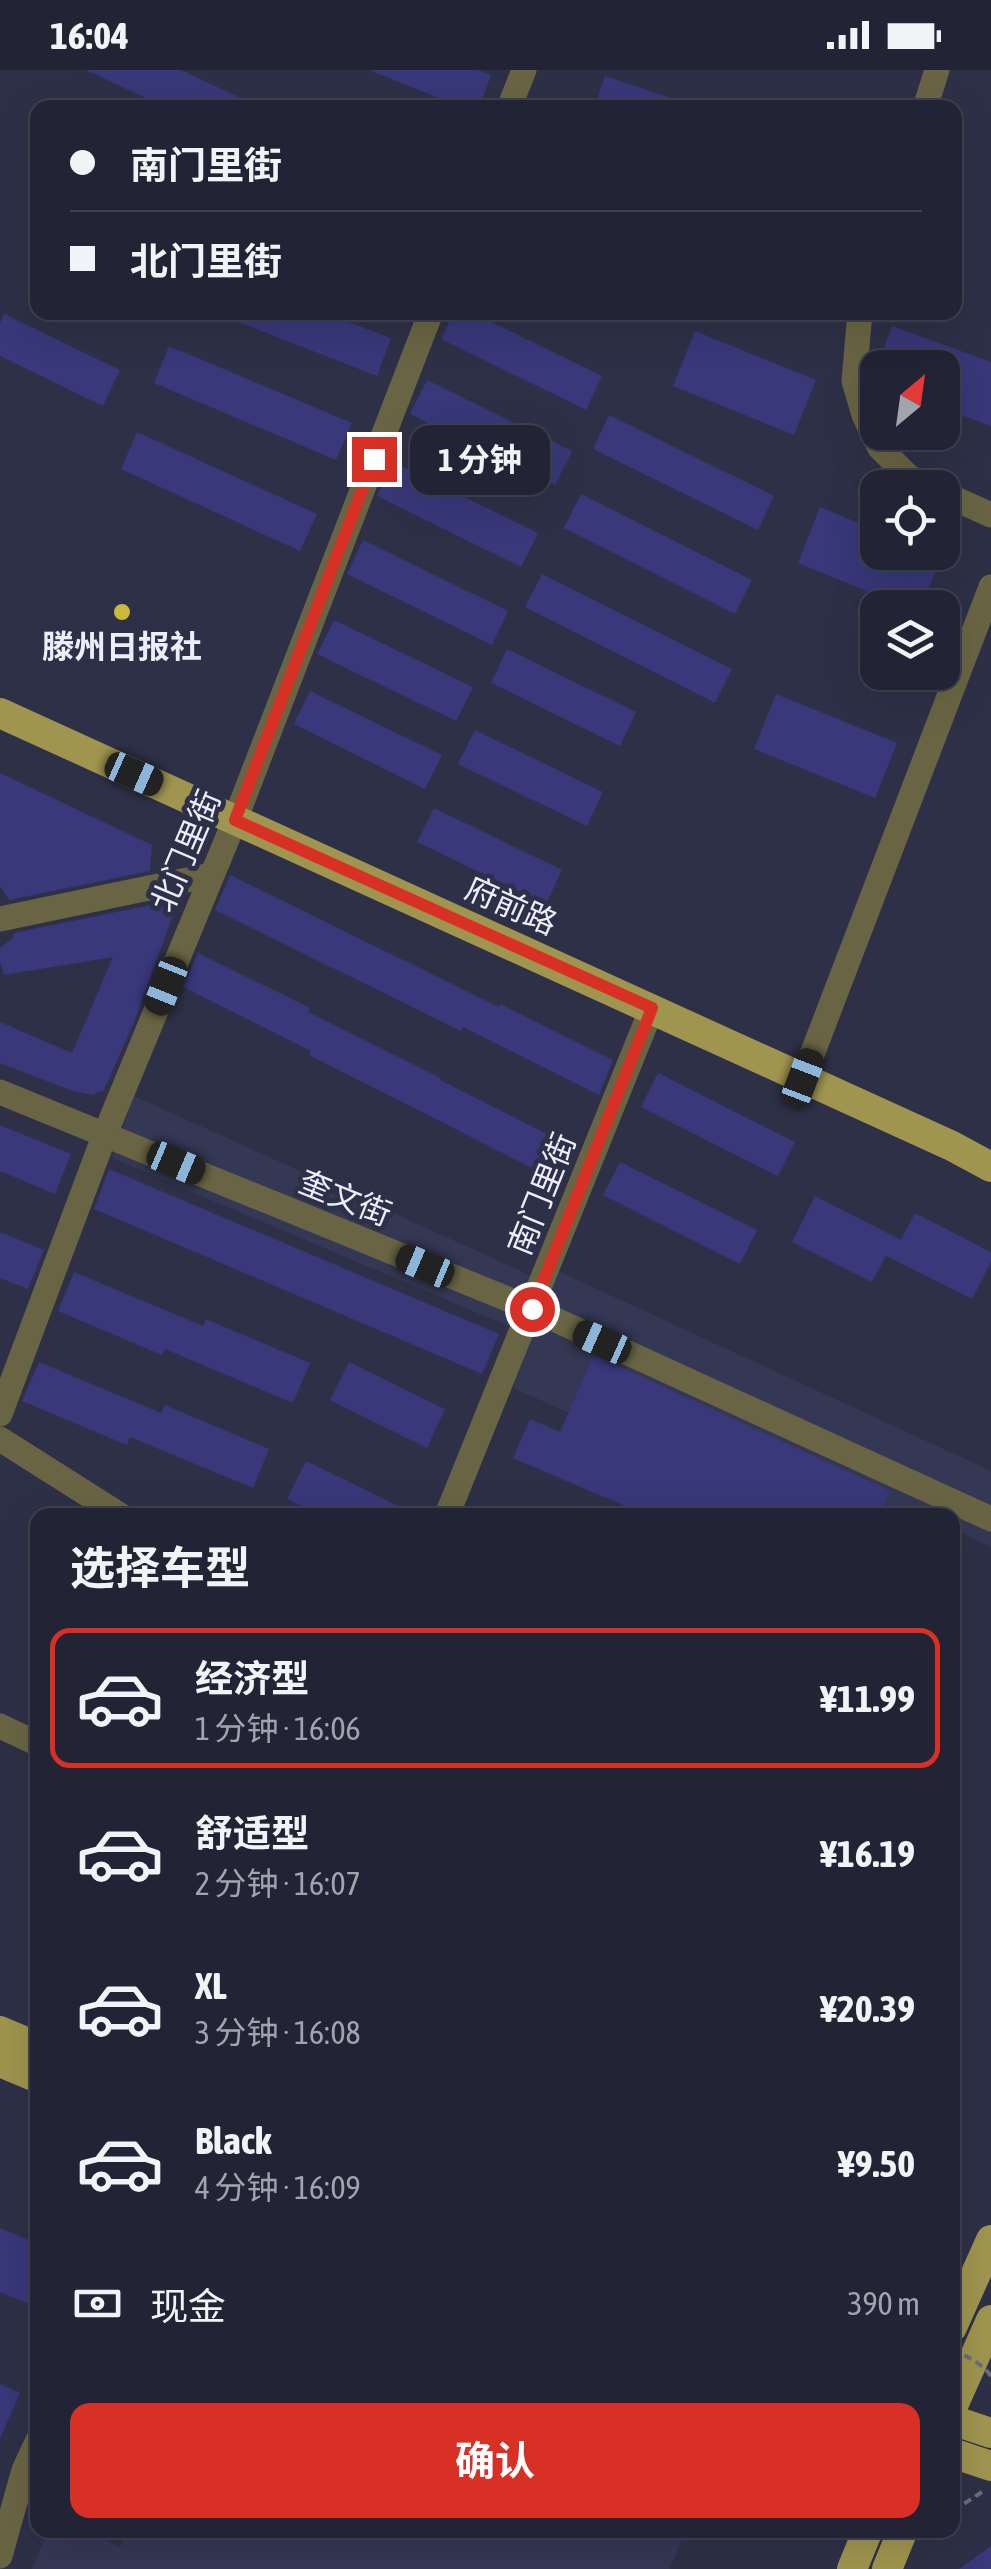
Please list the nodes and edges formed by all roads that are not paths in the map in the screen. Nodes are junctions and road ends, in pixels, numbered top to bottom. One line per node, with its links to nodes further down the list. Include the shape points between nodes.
1 (524, 70): 3 (street)
2 (937, 70): 4 (street)
3 (512, 100)
4 (928, 100)
5 (427, 320): 12 (street, 北门里街)
6 (859, 320): 7 (street, via 854,381 880,448)
7 (902, 470)
8 (960, 500): 9 (street)
9 (991, 515)
10 (991, 587): 16 (street)
11 (0, 713): 12 (main road, 府前路)
12 (235, 820): 13 (street, 北门里街); 15 (main road, 府前路)
13 (211, 875): 14 (street); 18 (street, 北门里街)
14 (0, 919)
15 (652, 1008): 16 (main road, 府前路); 20 (street, 南门里街)
16 (803, 1078): 19 (main road, 府前路)
17 (0, 1092): 18 (street, 奎文街)
18 (106, 1134): 20 (street, 奎文街); 21 (street, 北门里街)
19 (991, 1167)
20 (532, 1309): 24 (street, 南门里街); 25 (street, 奎文街)
21 (0, 1414)
22 (0, 1439): 23 (street)
23 (109, 1508)
24 (450, 1508)
25 (991, 1519)
26 (0, 1726): 27 (street)
27 (30, 1740)
28 (0, 2031): 29 (main road)
29 (30, 2044)
30 (0, 2062): 31 (main road)
31 (30, 2075)
32 (991, 2240): 33 (main road)
33 (960, 2309)
34 (991, 2320): 35 (main road)
35 (960, 2390)
36 (960, 2423): 37 (main road)
37 (991, 2434)
38 (960, 2456): 40 (main road)
39 (30, 2457): 43 (street)
40 (991, 2466)
41 (865, 2538): 44 (main road)
42 (900, 2538): 45 (main road)
43 (0, 2556)
44 (852, 2569)
45 (887, 2569)

